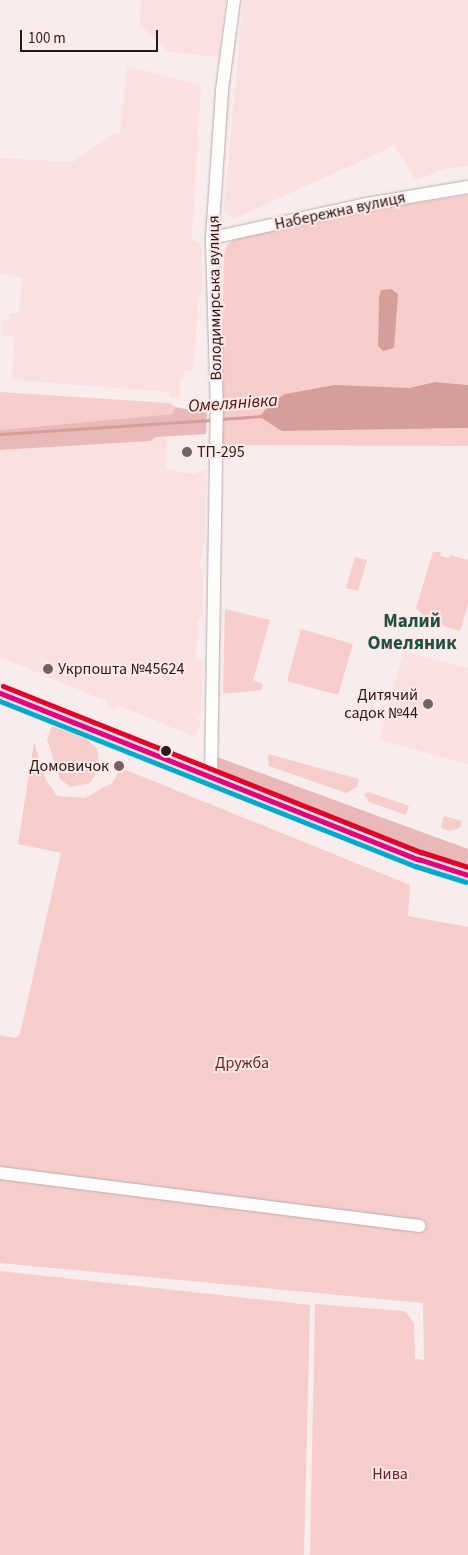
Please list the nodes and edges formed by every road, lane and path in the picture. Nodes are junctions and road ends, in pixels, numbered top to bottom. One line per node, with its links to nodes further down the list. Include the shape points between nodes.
1 (234, 0): 3 (street, Володимирська вулиця, via 222,90)
2 (468, 187): 3 (street, Набережна вулиця, via 367,204)
3 (212, 238): 5 (street, Володимирська вулиця, via 216,437)
4 (0, 693): 5 (main road)
5 (211, 777): 6 (main road)
6 (468, 875)
7 (0, 1173): 8 (street)
8 (420, 1226)

